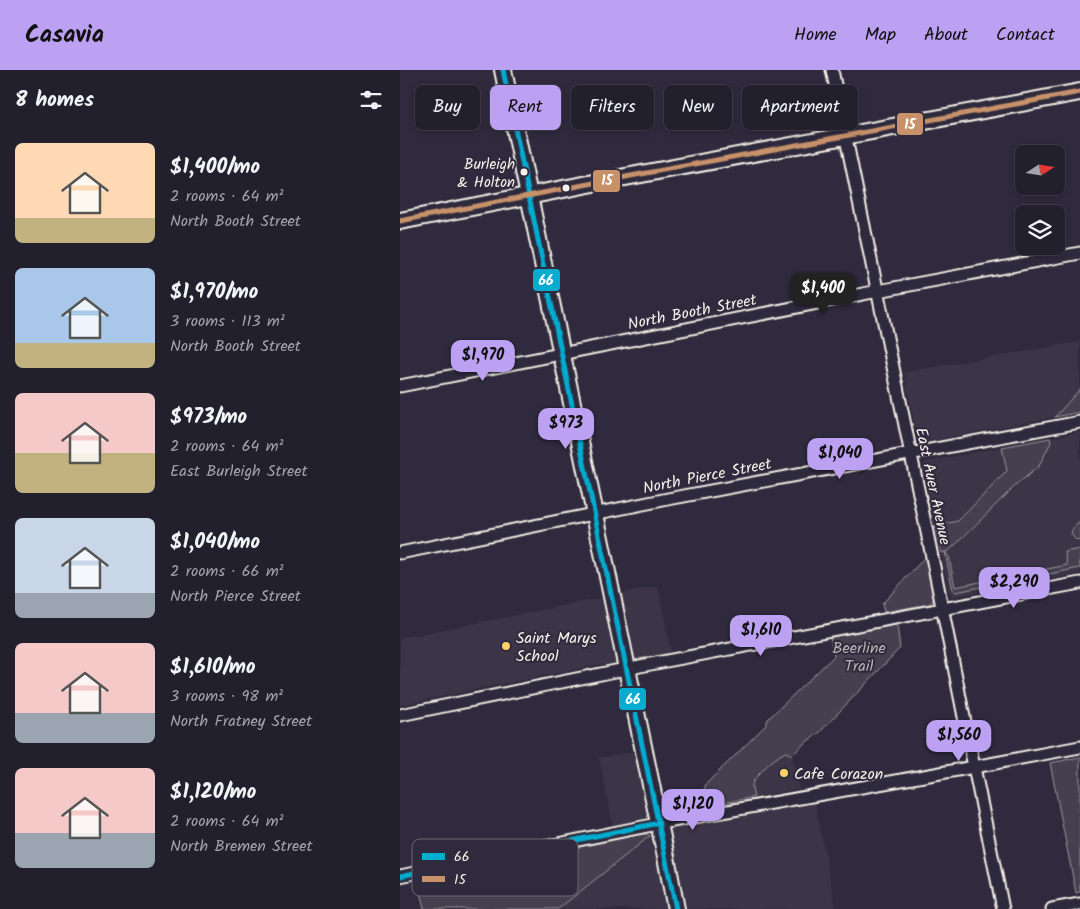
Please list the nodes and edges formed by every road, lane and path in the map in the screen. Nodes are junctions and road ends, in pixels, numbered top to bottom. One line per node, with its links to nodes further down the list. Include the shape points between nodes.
1 (503, 70): 5 (street)
2 (832, 70): 4 (street, East Auer Avenue)
3 (1080, 92): 4 (street)
4 (845, 136): 5 (street); 8 (street, East Auer Avenue)
5 (529, 196): 6 (street); 9 (street)
6 (400, 221)
7 (1080, 253): 8 (street, North Booth Street)
8 (878, 291): 9 (street, North Booth Street); 12 (street, East Auer Avenue)
9 (562, 353): 10 (street, North Booth Street); 13 (street)
10 (400, 386)
11 (1080, 422): 12 (street, North Pierce Street)
12 (911, 453): 13 (street, North Pierce Street); 16 (street, East Auer Avenue)
13 (595, 513): 14 (street, North Pierce Street); 17 (street)
14 (400, 553)
15 (1080, 583): 16 (street)
16 (943, 609): 17 (street); 20 (street, East Auer Avenue)
17 (627, 669): 18 (street); 21 (street)
18 (400, 715)
19 (1080, 747): 20 (street)
20 (974, 768): 21 (street); 25 (street, East Auer Avenue)
21 (659, 824): 22 (street); 24 (street)
22 (578, 840)
23 (1080, 904): 26 (street)
24 (676, 909)
25 (1003, 909)
26 (1052, 909)

